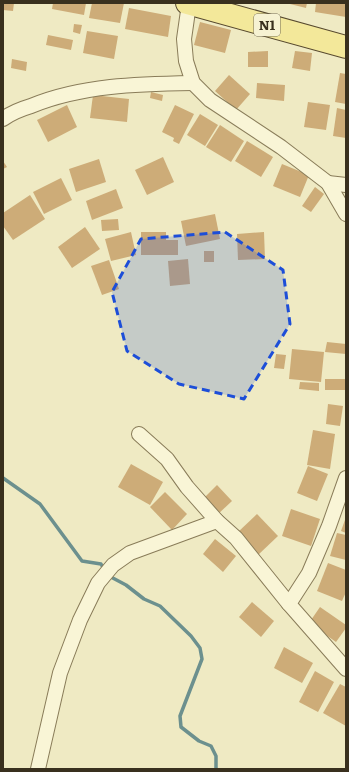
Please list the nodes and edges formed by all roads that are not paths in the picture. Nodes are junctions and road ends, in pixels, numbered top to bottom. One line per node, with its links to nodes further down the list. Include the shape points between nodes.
1 (188, 3): 2 (main road, N1); 3 (street, via 184,39 186,61)
2 (346, 47)
3 (193, 83): 4 (street, via 138,84 97,89 49,98); 5 (street, via 210,100 281,147)
4 (5, 114)
5 (328, 183): 6 (street); 7 (street)
6 (346, 185)
7 (346, 214)
8 (139, 434): 10 (street, via 167,459 187,487)
9 (346, 478): 11 (street, via 309,573)
10 (217, 521): 11 (street, via 236,538); 13 (street, via 130,553 113,565 98,583 80,620 60,673)
11 (289, 604): 12 (street)
12 (346, 669)
13 (38, 769)

